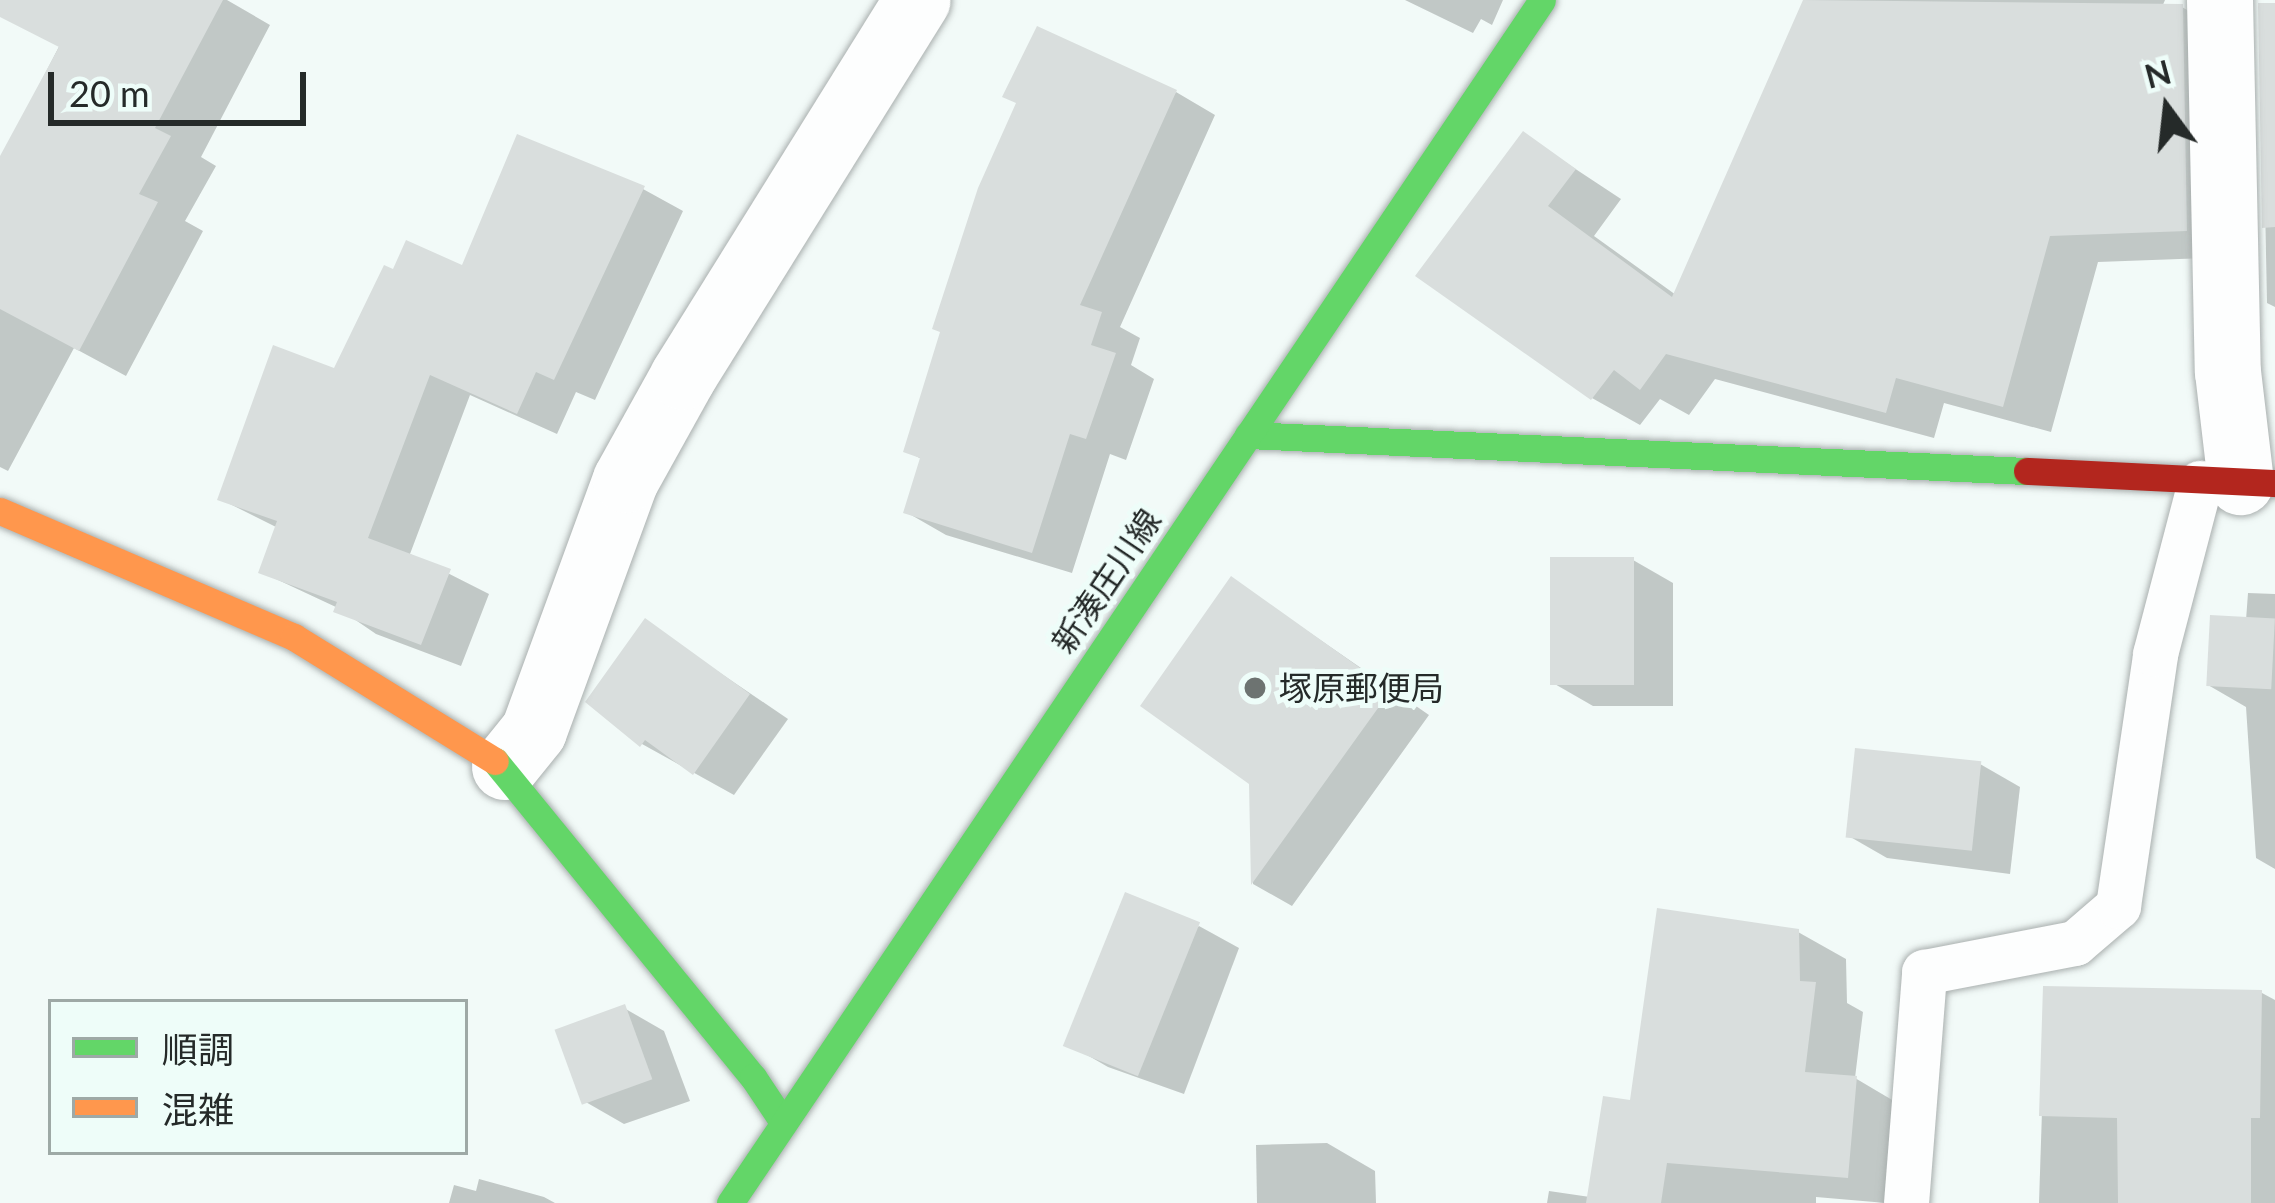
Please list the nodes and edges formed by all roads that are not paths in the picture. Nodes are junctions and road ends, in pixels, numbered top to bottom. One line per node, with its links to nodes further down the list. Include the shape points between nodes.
1 (917, 0): 7 (street, via 626,480 534,731)
2 (1542, 0): 4 (street, 新湊庄川線)
3 (2220, 0): 5 (street, via 2228,372)
4 (1248, 435): 5 (street); 8 (street, 新湊庄川線)
5 (2239, 482): 10 (lane, via 2155,654 2118,906 2075,943 1924,972)
6 (0, 511): 7 (street, via 294,638)
7 (505, 767): 8 (street)
8 (783, 1123): 9 (street, 新湊庄川線)
9 (730, 1203)
10 (1906, 1203)

